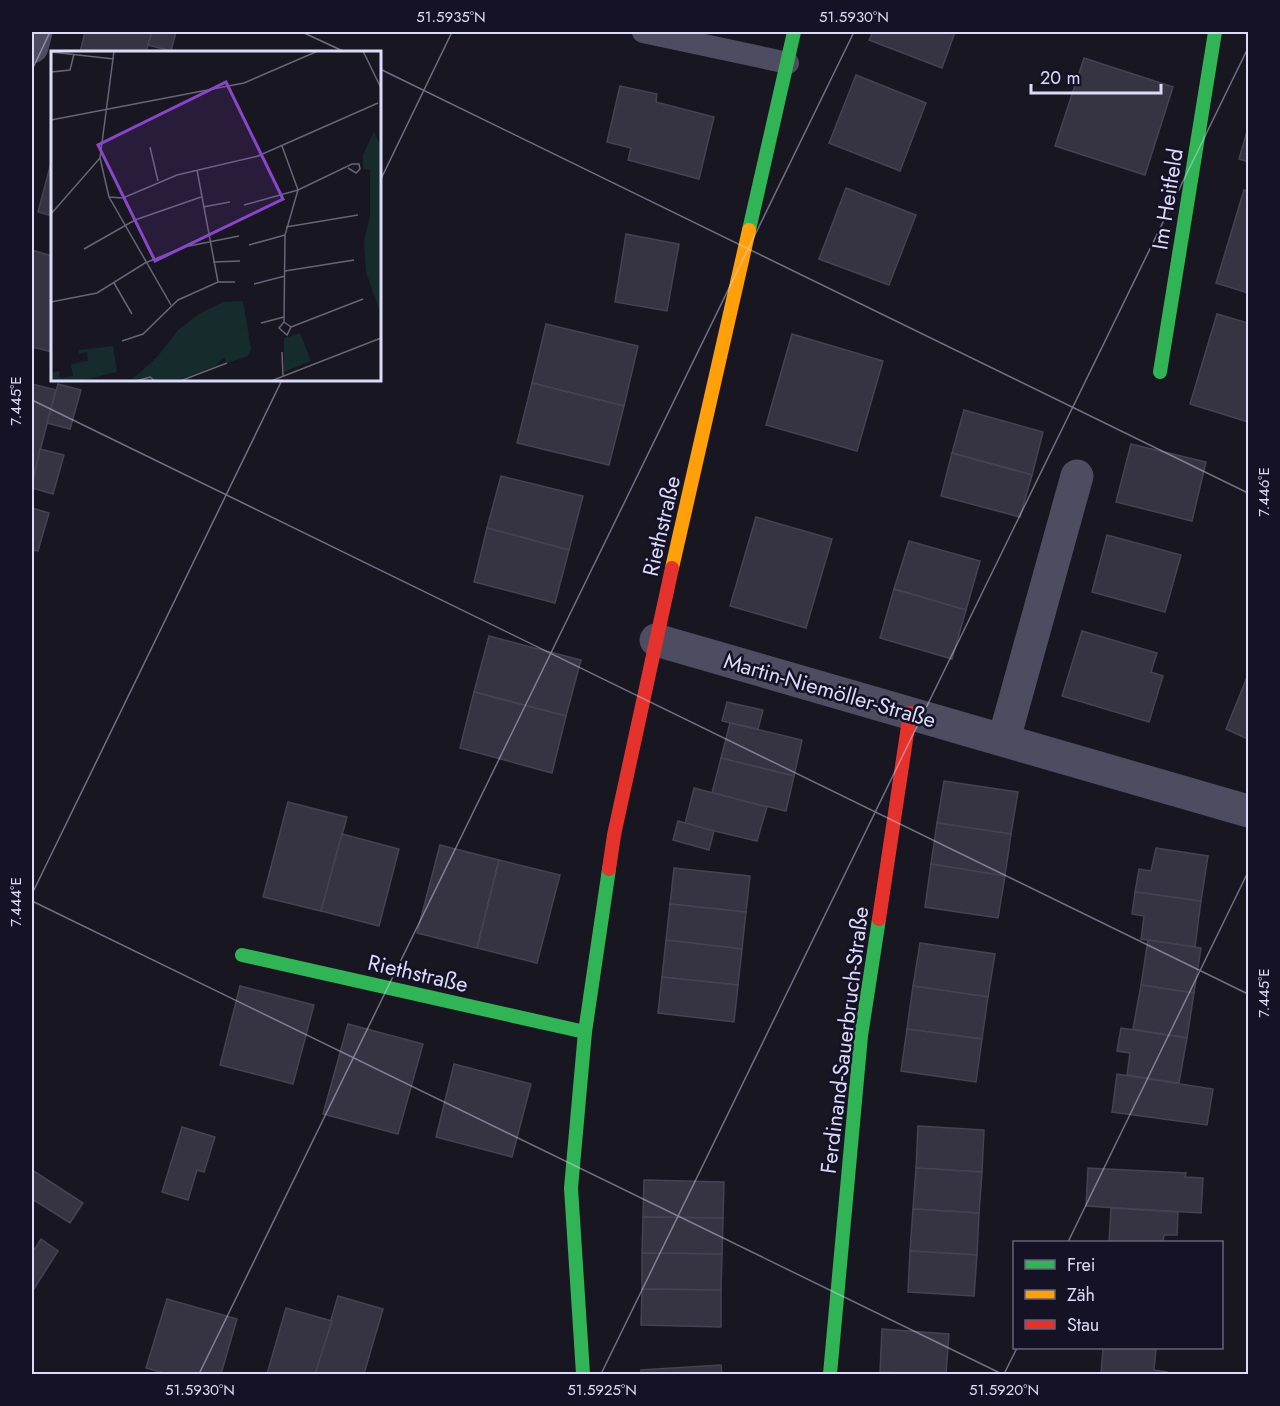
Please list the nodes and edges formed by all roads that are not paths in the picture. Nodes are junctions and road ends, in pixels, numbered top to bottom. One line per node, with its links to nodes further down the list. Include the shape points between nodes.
1 (36, 32): 5 (street)
2 (643, 32): 6 (lane)
3 (794, 32): 6 (street, Riethstraße)
4 (1215, 32): 7 (street, Im Heitfeld)
5 (32, 47)
6 (789, 63): 9 (street, Riethstraße)
7 (1160, 372)
8 (1077, 476): 11 (street)
9 (656, 640): 10 (street, Martin-Niemöller-Straße); 14 (street, Riethstraße, via 614,835)
10 (910, 712): 11 (street, Martin-Niemöller-Straße); 16 (street, Ferdinand-Sauerbruch-Straße, via 861,1036)
11 (1004, 739): 12 (street, Martin-Niemöller-Straße)
12 (1248, 811)
13 (242, 955): 14 (street, Riethstraße)
14 (585, 1032): 15 (street, Riethstraße, via 571,1188)
15 (583, 1374)
16 (830, 1374)

